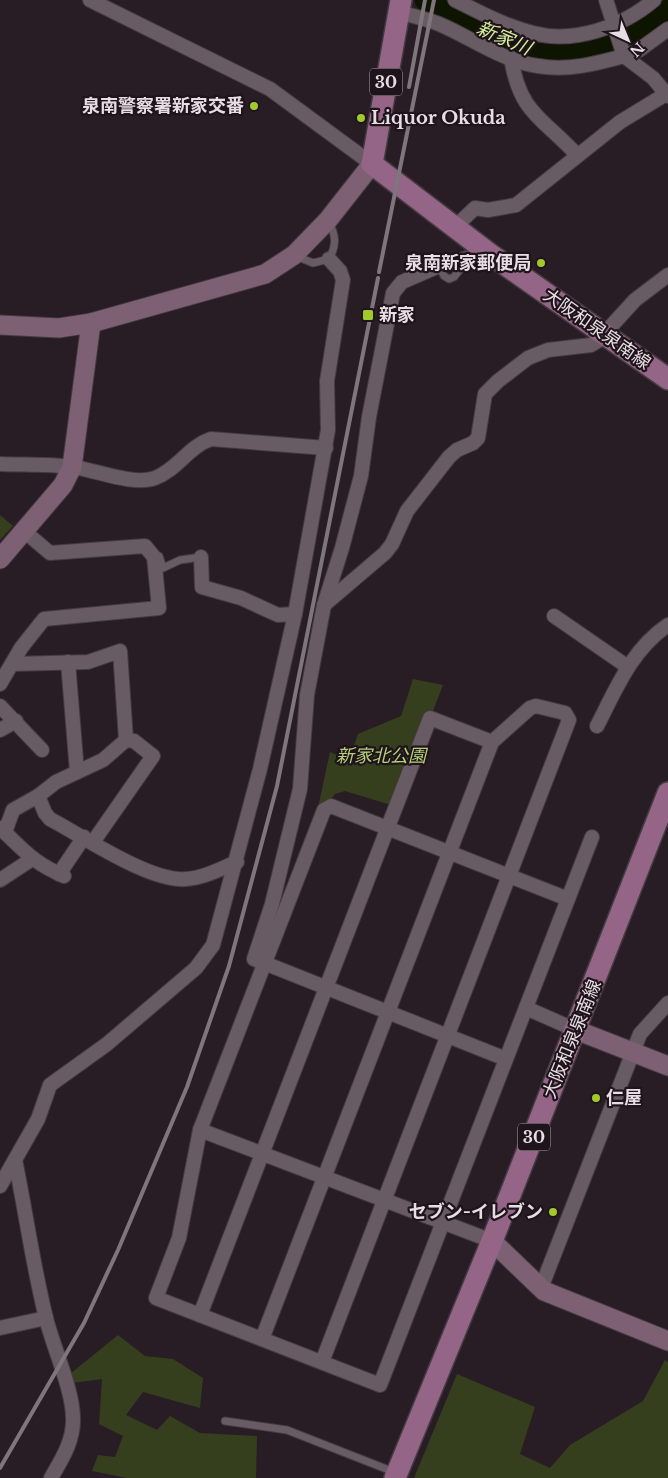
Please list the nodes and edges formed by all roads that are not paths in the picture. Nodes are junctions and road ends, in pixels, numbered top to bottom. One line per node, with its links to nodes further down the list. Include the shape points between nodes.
1 (90, 0): 12 (street, via 270,89)
2 (455, 0): 6 (street, via 502,23 534,34 578,35)
3 (606, 0): 6 (street)
4 (654, 0): 6 (street)
5 (400, 4): 9 (street); 12 (main road, 30)
6 (615, 27): 8 (street)
7 (668, 29): 8 (street, via 646,45)
8 (624, 55): 9 (street, via 589,66 562,68 536,66); 10 (street, via 653,78)
9 (511, 58): 11 (street, via 517,85 527,107)
10 (667, 95): 11 (street, via 620,122)
11 (576, 155): 14 (street, via 516,205 488,210 474,208)
12 (372, 164): 13 (street); 14 (main road, 大阪和泉泉南線)
13 (328, 220): 16 (street); 17 (lane, via 334,230 335,241)
14 (455, 227): 15 (main road, 大阪和泉泉南線)
15 (476, 249): 18 (lane); 18 (lane, via 470,260 449,279); 22 (main road, 大阪和泉泉南線)
16 (294, 255): 17 (lane, via 314,263); 20 (street, via 265,274)
17 (329, 259): 24 (street, via 343,280 327,381)
18 (439, 266): 31 (street, via 402,282 393,293 361,476)
19 (668, 275): 22 (street, via 635,300)
20 (91, 323): 21 (street, via 59,328); 26 (street)
21 (0, 325)
22 (605, 335): 23 (main road, 大阪和泉泉南線); 31 (street, via 591,345 548,350 528,358 498,381 485,394 478,438 449,457 408,511 392,544)
23 (668, 379)
24 (326, 448): 26 (street, via 211,440 201,442 167,472 140,481); 32 (street)
25 (0, 464): 26 (street)
26 (72, 467): 27 (street, via 63,485)
27 (24, 531): 28 (street, via 50,553 146,546); 30 (street)
28 (149, 550): 29 (lane, via 159,553 163,568 180,560); 36 (street, via 154,557 159,608 44,619)
29 (201, 557): 32 (street, via 202,587 241,598 278,615)
30 (0, 559)
31 (324, 605): 59 (street, via 307,695 300,789 272,904 254,959)
32 (295, 614): 55 (street)
33 (554, 616): 37 (street)
34 (668, 625): 37 (street, via 650,637)
35 (68, 662): 36 (street); 43 (street, via 88,662 120,651); 46 (street)
36 (12, 664): 38 (street)
37 (628, 666): 41 (street)
38 (0, 684)
39 (0, 706): 40 (street)
40 (16, 721): 42 (street); 45 (street)
41 (597, 726)
42 (0, 730)
43 (126, 740): 46 (street, via 103,760); 52 (street, via 134,741 153,756)
44 (492, 742): 49 (street, via 430,718); 53 (street); 56 (street, via 536,706 565,713 569,720)
45 (42, 750)
46 (77, 772): 48 (street)
47 (668, 793): 64 (main road, 大阪和泉泉南線 / 30)
48 (38, 796): 50 (street, via 13,810); 52 (street, via 50,819)
49 (389, 828): 53 (street); 59 (street, via 331,806 324,810); 60 (street)
50 (2, 830): 54 (street)
51 (592, 837): 58 (street)
52 (89, 840): 54 (street, via 62,875); 55 (street, via 153,875 173,879 205,876)
53 (449, 852): 56 (street); 63 (street)
54 (32, 859): 57 (street)
55 (237, 862): 71 (street, via 207,956 107,1044 50,1085 38,1119)
56 (509, 876): 58 (street); 65 (street)
57 (0, 880)
58 (568, 899): 62 (street)
59 (265, 965): 60 (street); 69 (street)
60 (327, 989): 63 (street); 70 (street)
61 (668, 1003): 66 (street, via 640,1034)
62 (526, 1008): 64 (street); 67 (street)
63 (387, 1013): 65 (street); 72 (street)
64 (576, 1030): 66 (street); 76 (main road, 大阪和泉泉南線 / 30)
65 (447, 1036): 67 (street); 74 (street)
66 (634, 1052): 68 (street); 77 (street)
67 (506, 1059): 75 (street)
68 (668, 1066)
69 (200, 1130): 70 (street); 78 (street, via 179,1238 156,1298)
70 (263, 1154): 72 (street); 78 (street)
71 (15, 1160): 73 (street); 79 (street)
72 (324, 1177): 74 (street); 81 (street)
73 (2, 1180)
74 (384, 1200): 75 (street); 83 (street)
75 (443, 1222): 76 (street); 83 (street, via 380,1385)
76 (492, 1241): 77 (street); 85 (main road, 大阪和泉泉南線 / 30)
77 (541, 1288): 82 (street)
78 (200, 1315): 81 (street)
79 (46, 1318): 80 (street); 86 (street, via 72,1403 73,1419 67,1450)
80 (0, 1328)
81 (262, 1339): 83 (street)
82 (668, 1341)
83 (322, 1362)
84 (225, 1421): 85 (lane, via 287,1430)
85 (396, 1475)
86 (51, 1478)

